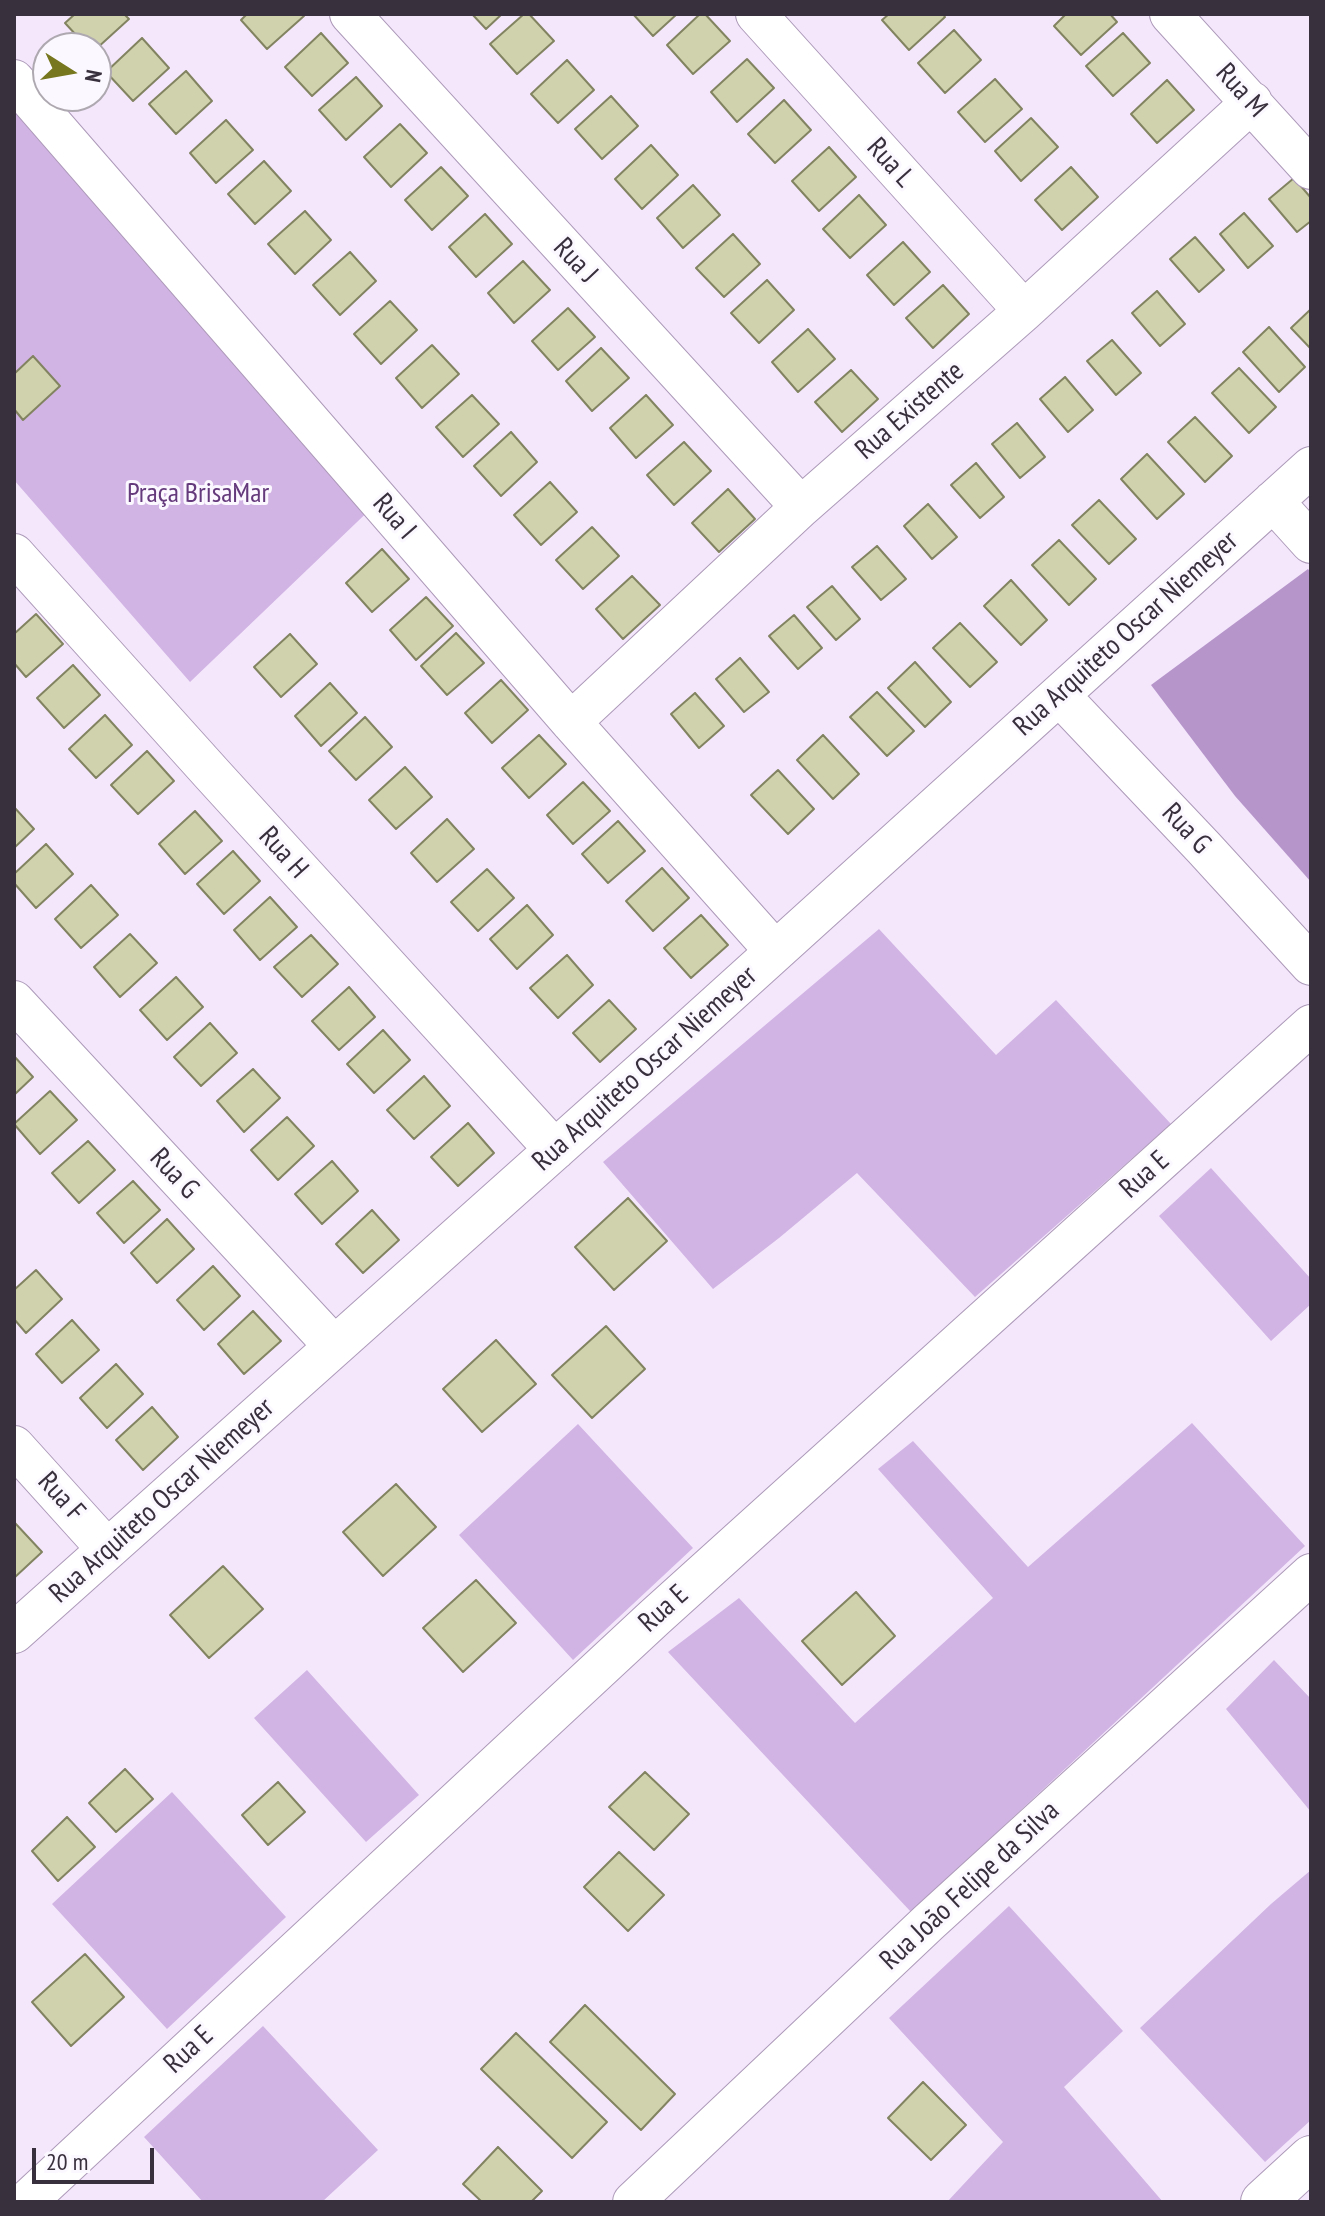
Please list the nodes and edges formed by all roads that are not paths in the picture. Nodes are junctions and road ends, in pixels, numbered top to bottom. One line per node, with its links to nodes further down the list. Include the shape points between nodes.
1 (350, 14): 10 (street, Rua J)
2 (756, 14): 7 (street, Rua L)
3 (1170, 14): 5 (street, Rua M)
4 (14, 80): 14 (street, Rua I)
5 (1252, 102): 6 (street, Rua M); 7 (street, Rua Existente)
6 (1311, 169)
7 (1024, 311): 10 (street, Rua Existente)
8 (1311, 467): 9 (street, Rua Arquiteto Oscar Niemeyer)
9 (1273, 501): 11 (street); 13 (street, Rua Arquiteto Oscar Niemeyer)
10 (801, 507): 14 (street, Rua Existente)
11 (1311, 543)
12 (14, 554): 19 (street, Rua H)
13 (1059, 695): 15 (street, Rua Arquiteto Oscar Niemeyer); 16 (street, Rua G)
14 (571, 722): 15 (street, Rua I)
15 (775, 951): 19 (street, Rua Arquiteto Oscar Niemeyer)
16 (1311, 965)
17 (14, 1001): 20 (street, Rua G)
18 (1311, 1025): 26 (street, Rua E, via 654,1618)
19 (555, 1150): 20 (street, Rua Arquiteto Oscar Niemeyer)
20 (334, 1346): 22 (street, Rua Arquiteto Oscar Niemeyer)
21 (14, 1446): 22 (street, Rua F)
22 (107, 1549): 24 (street, Rua Arquiteto Oscar Niemeyer)
23 (1311, 1574): 27 (street, Rua João Felipe da Silva, via 928,1923)
24 (14, 1633)
25 (1311, 2158): 28 (street)
26 (26, 2202)
27 (633, 2202)
28 (1263, 2202)

